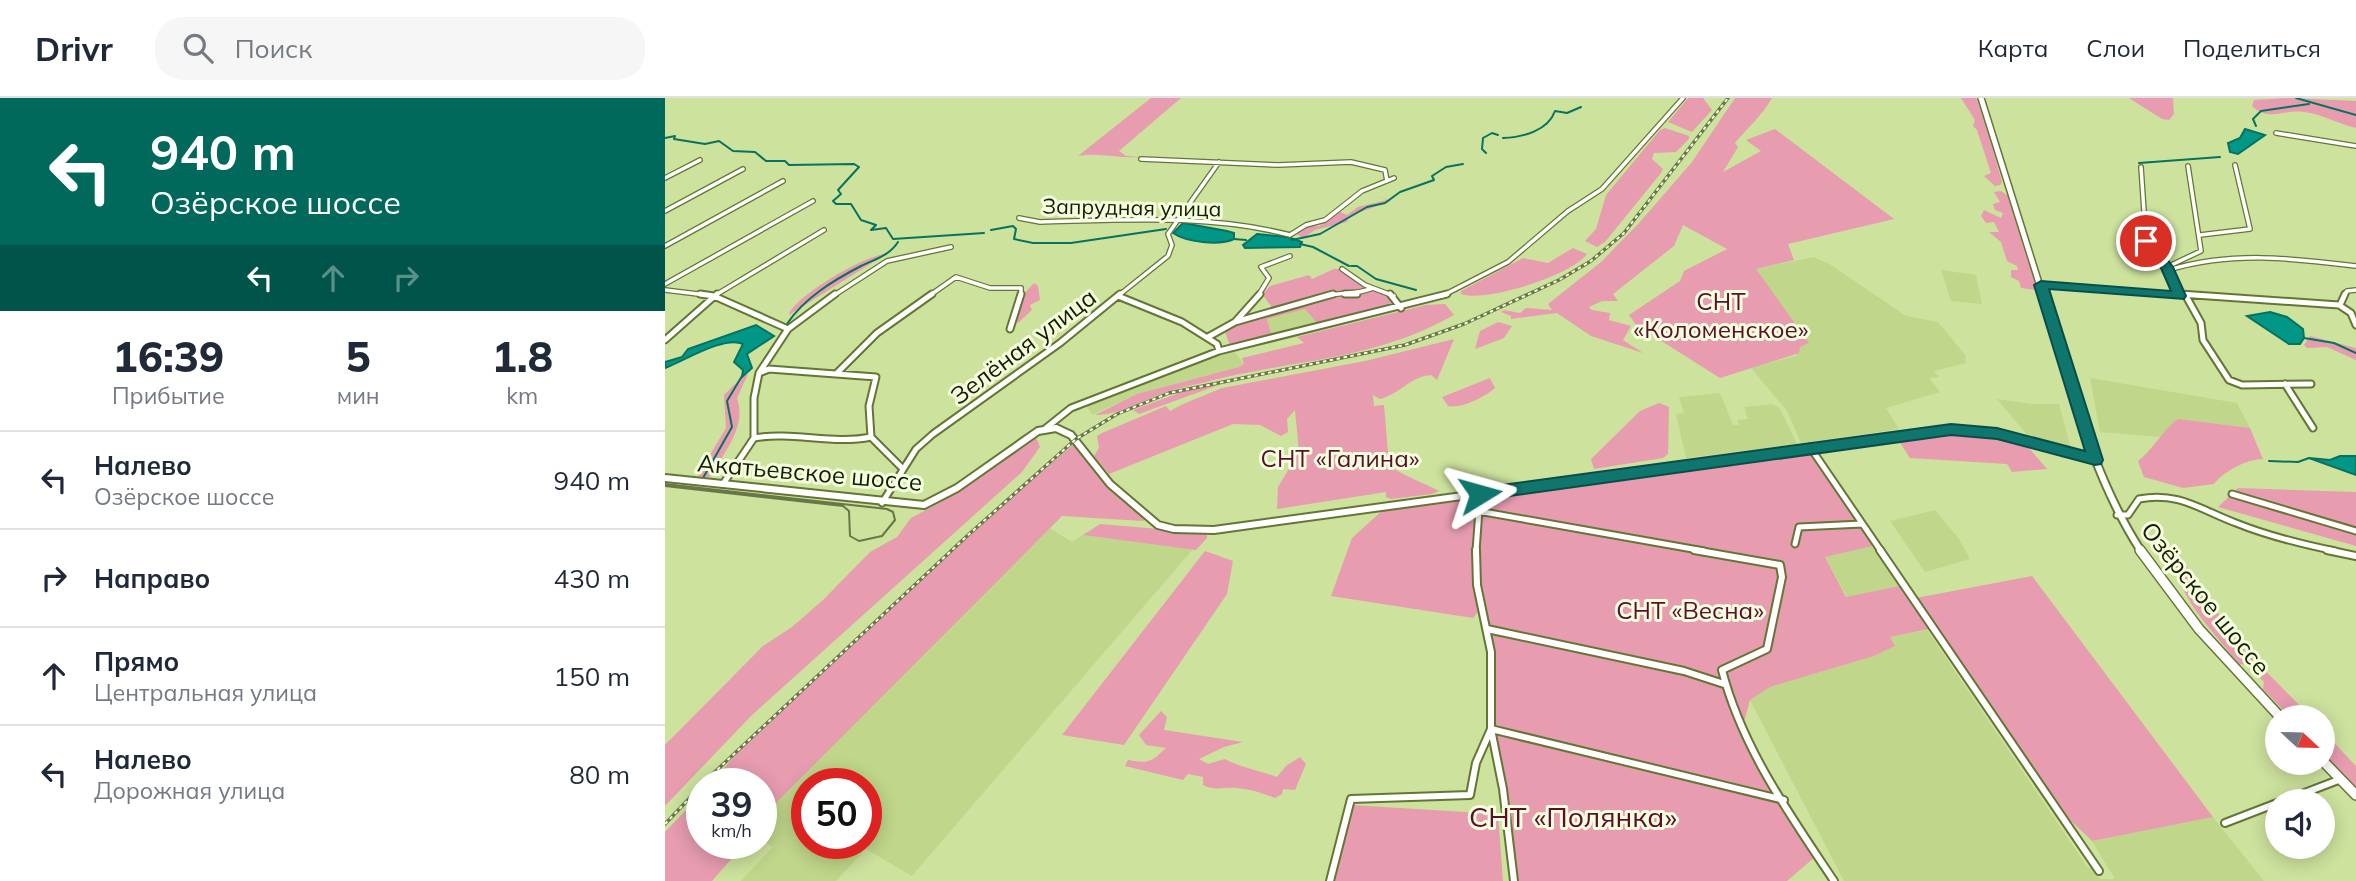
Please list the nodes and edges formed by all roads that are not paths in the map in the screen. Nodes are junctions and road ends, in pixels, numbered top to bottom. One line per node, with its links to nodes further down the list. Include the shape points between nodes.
1 (1683, 98): 37 (street, via 1602,189 1579,201 1517,254 1436,299)
2 (1981, 98): 29 (main road, Озёрское шоссе)
3 (2276, 133): 4 (street)
4 (2356, 146)
5 (1141, 159): 7 (street)
6 (700, 160): 12 (street)
7 (1218, 162): 15 (street, via 1350,162 1385,170); 19 (street)
8 (2235, 165): 21 (street, via 2250,229)
9 (2188, 166): 21 (street)
10 (2141, 167): 27 (street, via 2146,241)
11 (743, 169): 17 (street)
12 (665, 178)
13 (1394, 178): 15 (street, Запрудная улица)
14 (783, 181): 22 (street)
15 (1387, 181): 19 (street, Запрудная улица, via 1362,191 1325,220 1290,235 1255,226)
16 (813, 201): 28 (street)
17 (665, 211)
18 (1019, 218): 19 (street, Запрудная улица, via 1040,222)
19 (1178, 219): 34 (street, Зелёная улица, via 1168,234 1172,245 1168,256)
20 (824, 230): 33 (street)
21 (2200, 235): 27 (street, via 2199,253)
22 (665, 246)
23 (951, 247): 40 (street, via 887,261)
24 (1290, 257): 38 (street, via 1261,267 1269,278 1268,286)
25 (2356, 266): 27 (street, via 2262,257 2199,260)
26 (1342, 269): 30 (street)
27 (2168, 269): 35 (street)
28 (665, 284)
29 (2041, 285): 35 (street); 54 (main road, Озёрское шоссе)
30 (1373, 288): 37 (street, via 1394,296); 38 (street, via 1353,296 1338,293)
31 (665, 289): 33 (street)
32 (2356, 290): 36 (street, via 2347,291)
33 (714, 296): 40 (street); 43 (street)
34 (1118, 296): 42 (street, via 1166,314); 55 (street, Зелёная улица, via 933,434)
35 (2183, 296): 36 (street); 47 (street, via 2201,323 2203,341 2229,380 2242,385)
36 (2339, 305): 39 (street, via 2351,313)
37 (1401, 308): 44 (street)
38 (1235, 322): 42 (street)
39 (2356, 326)
40 (788, 329): 45 (street)
41 (1010, 329): 46 (street, via 1021,288 990,288 956,277 877,333)
42 (1208, 337): 44 (street)
43 (665, 340)
44 (1219, 351): 49 (street, via 1071,408)
45 (759, 373): 46 (street, via 769,369); 52 (street)
46 (837, 373): 51 (street, via 876,377 869,406)
47 (2285, 384): 48 (street); 50 (street)
48 (2311, 384)
49 (1046, 428): 53 (main road, via 1071,435 1110,484 1158,524 1184,530 1309,518); 60 (main road, Акатьевское шоссе, via 930,504)
50 (2313, 428)
51 (871, 437): 52 (street, via 849,440 787,433); 55 (street)
52 (754, 438): 57 (street)
53 (1810, 447): 54 (main road, via 1960,429 1997,433); 63 (street)
54 (2095, 460): 62 (main road, Озёрское шоссе)
55 (902, 468): 60 (street, Зелёная улица)
56 (665, 478): 57 (main road, Акатьевское шоссе)
57 (723, 484): 60 (main road, Акатьевское шоссе)
58 (2232, 494): 64 (street)
59 (1480, 496): 61 (street)
60 (882, 503)
61 (1478, 511): 67 (street, via 1477,585); 68 (street, via 1780,565 1782,577 1767,649 1722,670)
62 (2117, 515): 66 (street, via 2128,515 2139,499 2179,497 2237,524); 69 (main road, Озёрское шоссе, via 2192,619)
63 (1862, 524): 65 (street, via 1800,527); 78 (street)
64 (2356, 531)
65 (1794, 544)
66 (2356, 556)
67 (1487, 629): 68 (street, via 1684,671 1698,678 1716,678); 70 (street, via 1492,665)
68 (1724, 684): 75 (street, via 1742,729)
69 (2269, 705)
70 (1491, 729): 75 (street); 79 (street, via 1476,764 1470,795 1351,799); 80 (street)
71 (2335, 773): 72 (main road)
72 (2341, 779): 73 (street); 74 (main road)
73 (2314, 789)
74 (2356, 795)
75 (1784, 800): 81 (street)
76 (2265, 807): 77 (street)
77 (2225, 823)
78 (2099, 871)
79 (1330, 881)
80 (1514, 881)
81 (1834, 881)

